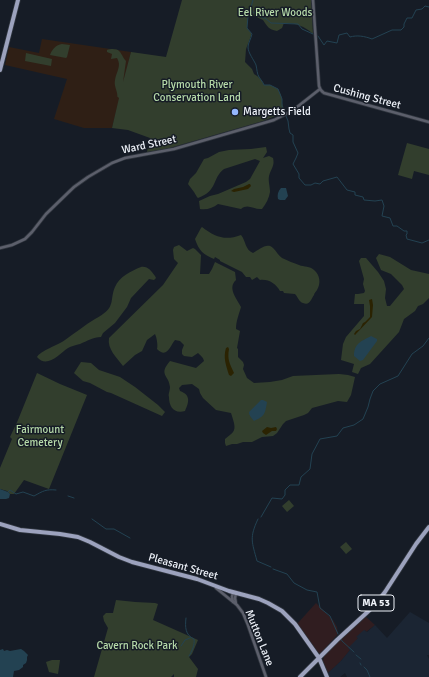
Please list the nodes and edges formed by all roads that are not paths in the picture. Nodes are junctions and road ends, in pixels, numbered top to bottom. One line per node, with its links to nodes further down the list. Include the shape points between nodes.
1 (18, 0): 3 (main road)
2 (313, 0): 4 (street, Cushing Street)
3 (0, 70)
4 (320, 89): 5 (street, Cushing Street, via 324,93); 6 (street, Ward Street, via 301,105 265,122 174,149 117,160 74,187 25,239)
5 (429, 122)
6 (0, 248)
7 (0, 524): 9 (main road, Pleasant Street, via 20,530 78,537 128,561)
8 (429, 527): 13 (main road, MA 53, via 374,606)
9 (209, 583): 10 (main road, Pleasant Street); 11 (street, Mutton Lane)
10 (235, 593): 11 (street, Mutton Lane, via 232,597); 12 (street, Mutton Lane); 13 (main road, Pleasant Street, via 264,601 282,611)
11 (233, 602): 12 (street, Mutton Lane)
12 (237, 605): 14 (street, Mutton Lane, via 246,620)
13 (319, 658): 15 (main road, MA 53); 16 (main road, Pleasant Street)
14 (266, 677)
15 (300, 677)
16 (327, 677)

